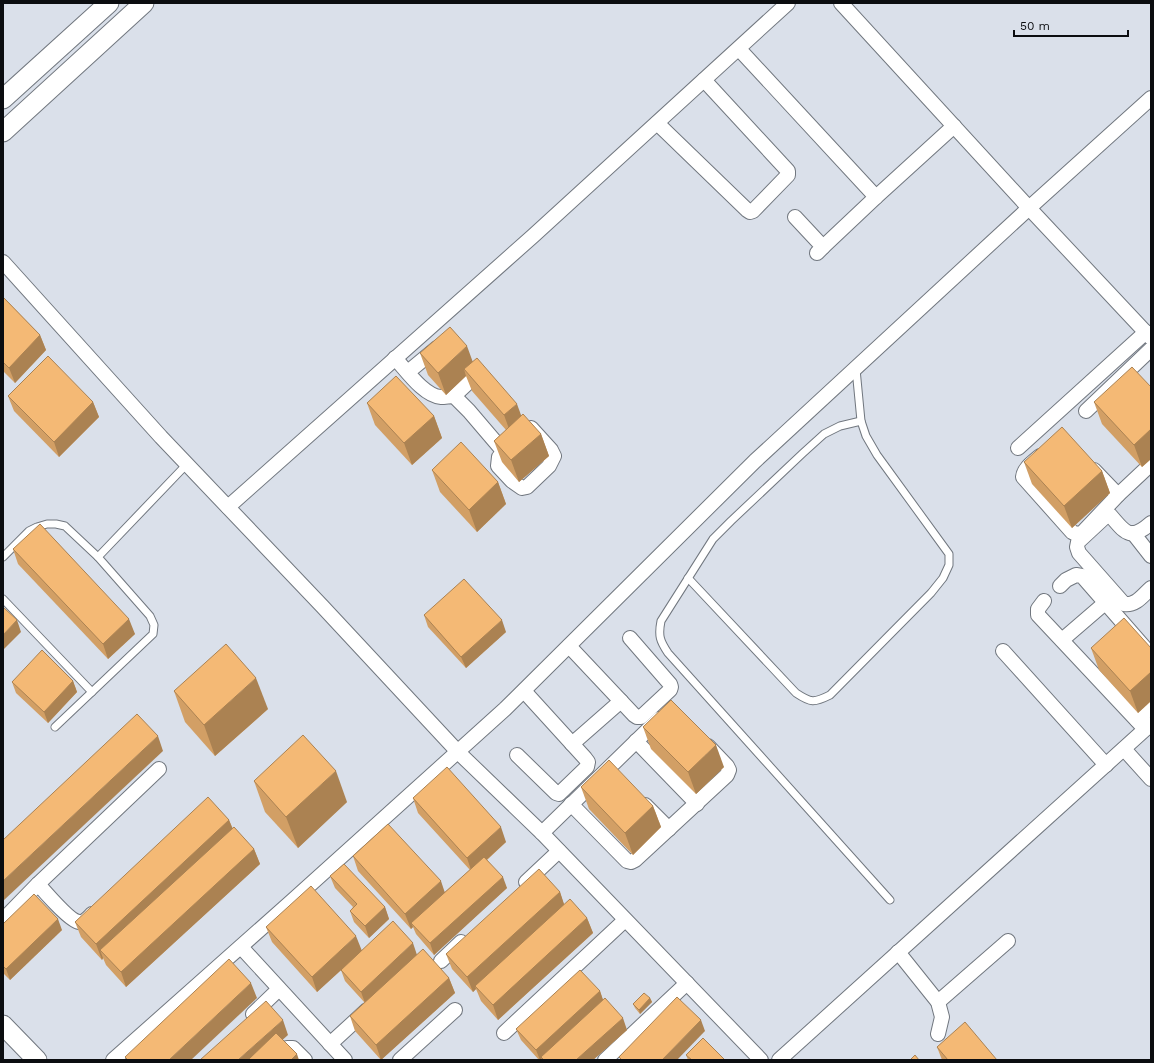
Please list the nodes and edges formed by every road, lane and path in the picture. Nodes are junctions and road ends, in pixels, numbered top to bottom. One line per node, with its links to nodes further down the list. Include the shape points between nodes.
1 (109, 3): 8 (street)
2 (144, 3): 11 (street)
3 (788, 3): 5 (street)
4 (841, 3): 10 (street)
5 (739, 49): 6 (street); 12 (street)
6 (704, 80): 9 (street); 9 (street, via 788,171 788,175 753,211 747,210)
7 (1151, 98): 13 (street)
8 (3, 99)
9 (657, 123): 19 (street)
10 (954, 126): 12 (street); 13 (street)
11 (3, 132)
12 (876, 197): 14 (street, via 820,250)
13 (1029, 208): 16 (street); 20 (street)
14 (795, 217)
15 (3, 262): 32 (street)
16 (1148, 335): 28 (street)
17 (437, 347): 21 (street)
18 (1151, 349): 24 (street, via 1133,375)
19 (395, 358): 21 (street); 35 (street)
20 (856, 369): 26 (lane); 51 (street, via 755,461)
21 (408, 372): 23 (street, via 422,388 433,395)
22 (470, 381): 23 (street)
23 (454, 396): 30 (street)
24 (1086, 411)
25 (520, 416): 27 (street)
26 (861, 421): 41 (lane, via 840,426 824,434 803,452 713,539); 41 (lane, via 877,455 942,542 948,554 949,565 931,593 830,695 818,701 807,700 796,693)
27 (530, 427): 30 (street); 30 (street, via 554,456 549,466 527,487 522,488 512,481 498,466 499,457)
28 (1018, 448)
29 (1047, 449): 34 (street, via 1026,469 1023,478 1072,532 1082,533)
30 (504, 452)
31 (1087, 462): 34 (street)
32 (187, 464): 35 (street); 40 (lane)
33 (1151, 464): 34 (street)
34 (1118, 496)
35 (228, 507): 67 (street)
36 (1151, 523): 37 (street)
37 (1133, 533): 38 (street); 43 (street, via 1124,531 1110,515 1106,516 1078,542 1077,548 1124,604 1134,604)
38 (1151, 556)
39 (3, 557): 40 (lane, via 29,531 47,524 56,524 65,526)
40 (98, 557): 57 (lane, via 150,616 154,625 153,634)
41 (688, 578): 82 (lane, via 661,621 661,643)
42 (1060, 586): 46 (street, via 1076,575 1082,576)
43 (1151, 588)
44 (3, 599): 57 (lane)
45 (1044, 601): 50 (street, via 1038,609 1038,615)
46 (1105, 603): 47 (street); 50 (street)
47 (1123, 624): 48 (street); 54 (street)
48 (1111, 635)
49 (630, 638): 58 (street, via 671,687 641,718 637,718)
50 (1062, 640): 55 (street)
51 (569, 646): 56 (street); 58 (street)
52 (1003, 651): 69 (street)
53 (1094, 651): 55 (street)
54 (1151, 655)
55 (1082, 661): 61 (street)
56 (524, 690): 65 (street); 67 (street)
57 (92, 692): 62 (lane)
58 (621, 701): 65 (street)
59 (1151, 707): 61 (street)
60 (670, 711): 64 (street)
61 (1144, 724): 66 (street)
62 (55, 727)
63 (700, 738): 76 (street, via 729,770)
64 (636, 741): 70 (street); 76 (street)
65 (572, 744): 68 (street, via 588,762 587,767 559,794)
66 (1124, 749): 69 (street); 73 (street)
67 (458, 752): 78 (street); 88 (street)
68 (517, 755)
69 (1106, 765): 89 (street)
70 (609, 768): 72 (street); 75 (street)
71 (159, 769): 80 (street)
72 (620, 779)
73 (1151, 779)
74 (636, 796): 77 (street)
75 (571, 804): 77 (street, via 627,861 636,860); 78 (street)
76 (697, 804): 77 (street)
77 (669, 829)
78 (542, 833): 79 (street)
79 (559, 851): 81 (street); 85 (street)
80 (38, 884): 83 (street, via 78,922 85,920); 84 (street)
81 (514, 893)
82 (890, 900)
83 (104, 903)
84 (3, 920)
85 (625, 920): 91 (street); 98 (street)
86 (469, 935): 90 (street)
87 (1008, 941): 94 (street)
88 (241, 947): 92 (street); 102 (street)
89 (898, 952): 94 (street); 109 (street)
90 (441, 961)
91 (687, 983): 107 (street); 108 (street)
92 (279, 989): 97 (street); 100 (street)
93 (377, 1001): 100 (street)
94 (938, 1002): 99 (street, via 942,1017)
95 (455, 1010): 106 (street)
96 (3, 1025): 101 (street)
97 (241, 1026)
98 (504, 1033)
99 (938, 1034)
100 (330, 1044): 105 (street)
101 (37, 1060)
102 (114, 1060)
103 (272, 1060): 104 (street, via 287,1048 293,1048)
104 (304, 1060)
105 (345, 1060)
106 (400, 1060)
107 (605, 1060)
108 (761, 1060)
109 (778, 1060)

